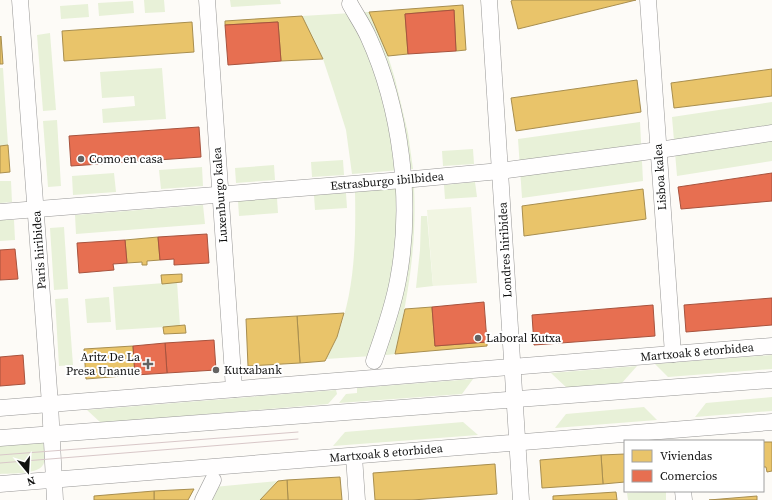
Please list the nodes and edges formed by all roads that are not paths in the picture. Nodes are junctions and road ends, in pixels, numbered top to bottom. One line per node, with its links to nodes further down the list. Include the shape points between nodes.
1 (20, 0): 11 (street, Paris hiribidea)
2 (207, 0): 10 (street, Luxenburgo kalea)
3 (488, 0): 8 (street, Londres hiribidea)
4 (648, 0): 7 (street, Lisboa kalea)
5 (350, 4): 9 (street, via 368,36 389,97 399,143)
6 (772, 134): 7 (street, Estrasburgo ibilbidea)
7 (658, 150): 8 (street, Estrasburgo ibilbidea); 14 (street, Lisboa kalea)
8 (500, 171): 9 (street, Estrasburgo ibilbidea); 16 (street, Londres hiribidea)
9 (403, 180): 10 (street, Estrasburgo ibilbidea); 15 (street, via 403,237 398,280)
10 (220, 194): 11 (street, Estrasburgo ibilbidea); 18 (street, Luxenburgo kalea)
11 (36, 209): 12 (street, Estrasburgo ibilbidea); 20 (street, Paris hiribidea)
12 (0, 212)
13 (772, 346): 14 (street, Martxoak 8 etorbidea)
14 (673, 354): 16 (street, Martxoak 8 etorbidea)
15 (374, 361)
16 (511, 367): 18 (street, Martxoak 8 etorbidea); 19 (street, Londres hiribidea)
17 (772, 380): 19 (street)
18 (234, 389): 20 (street, Martxoak 8 etorbidea)
19 (514, 400): 23 (street); 25 (street, Londres hiribidea)
20 (50, 404): 21 (street, Martxoak 8 etorbidea); 23 (street, Paris hiribidea)
21 (0, 408)
22 (772, 422): 25 (street, Martxoak 8 etorbidea)
23 (51, 434): 24 (street); 27 (street, Paris hiribidea)
24 (0, 438)
25 (517, 443): 26 (street, Martxoak 8 etorbidea); 33 (street, Londres hiribidea)
26 (354, 456): 27 (street, Martxoak 8 etorbidea); 32 (street)
27 (54, 480): 29 (street, Martxoak 8 etorbidea); 30 (street, Paris hiribidea)
28 (213, 480): 31 (street)
29 (0, 484)
30 (55, 500)
31 (203, 500)
32 (357, 500)
33 (521, 500)

